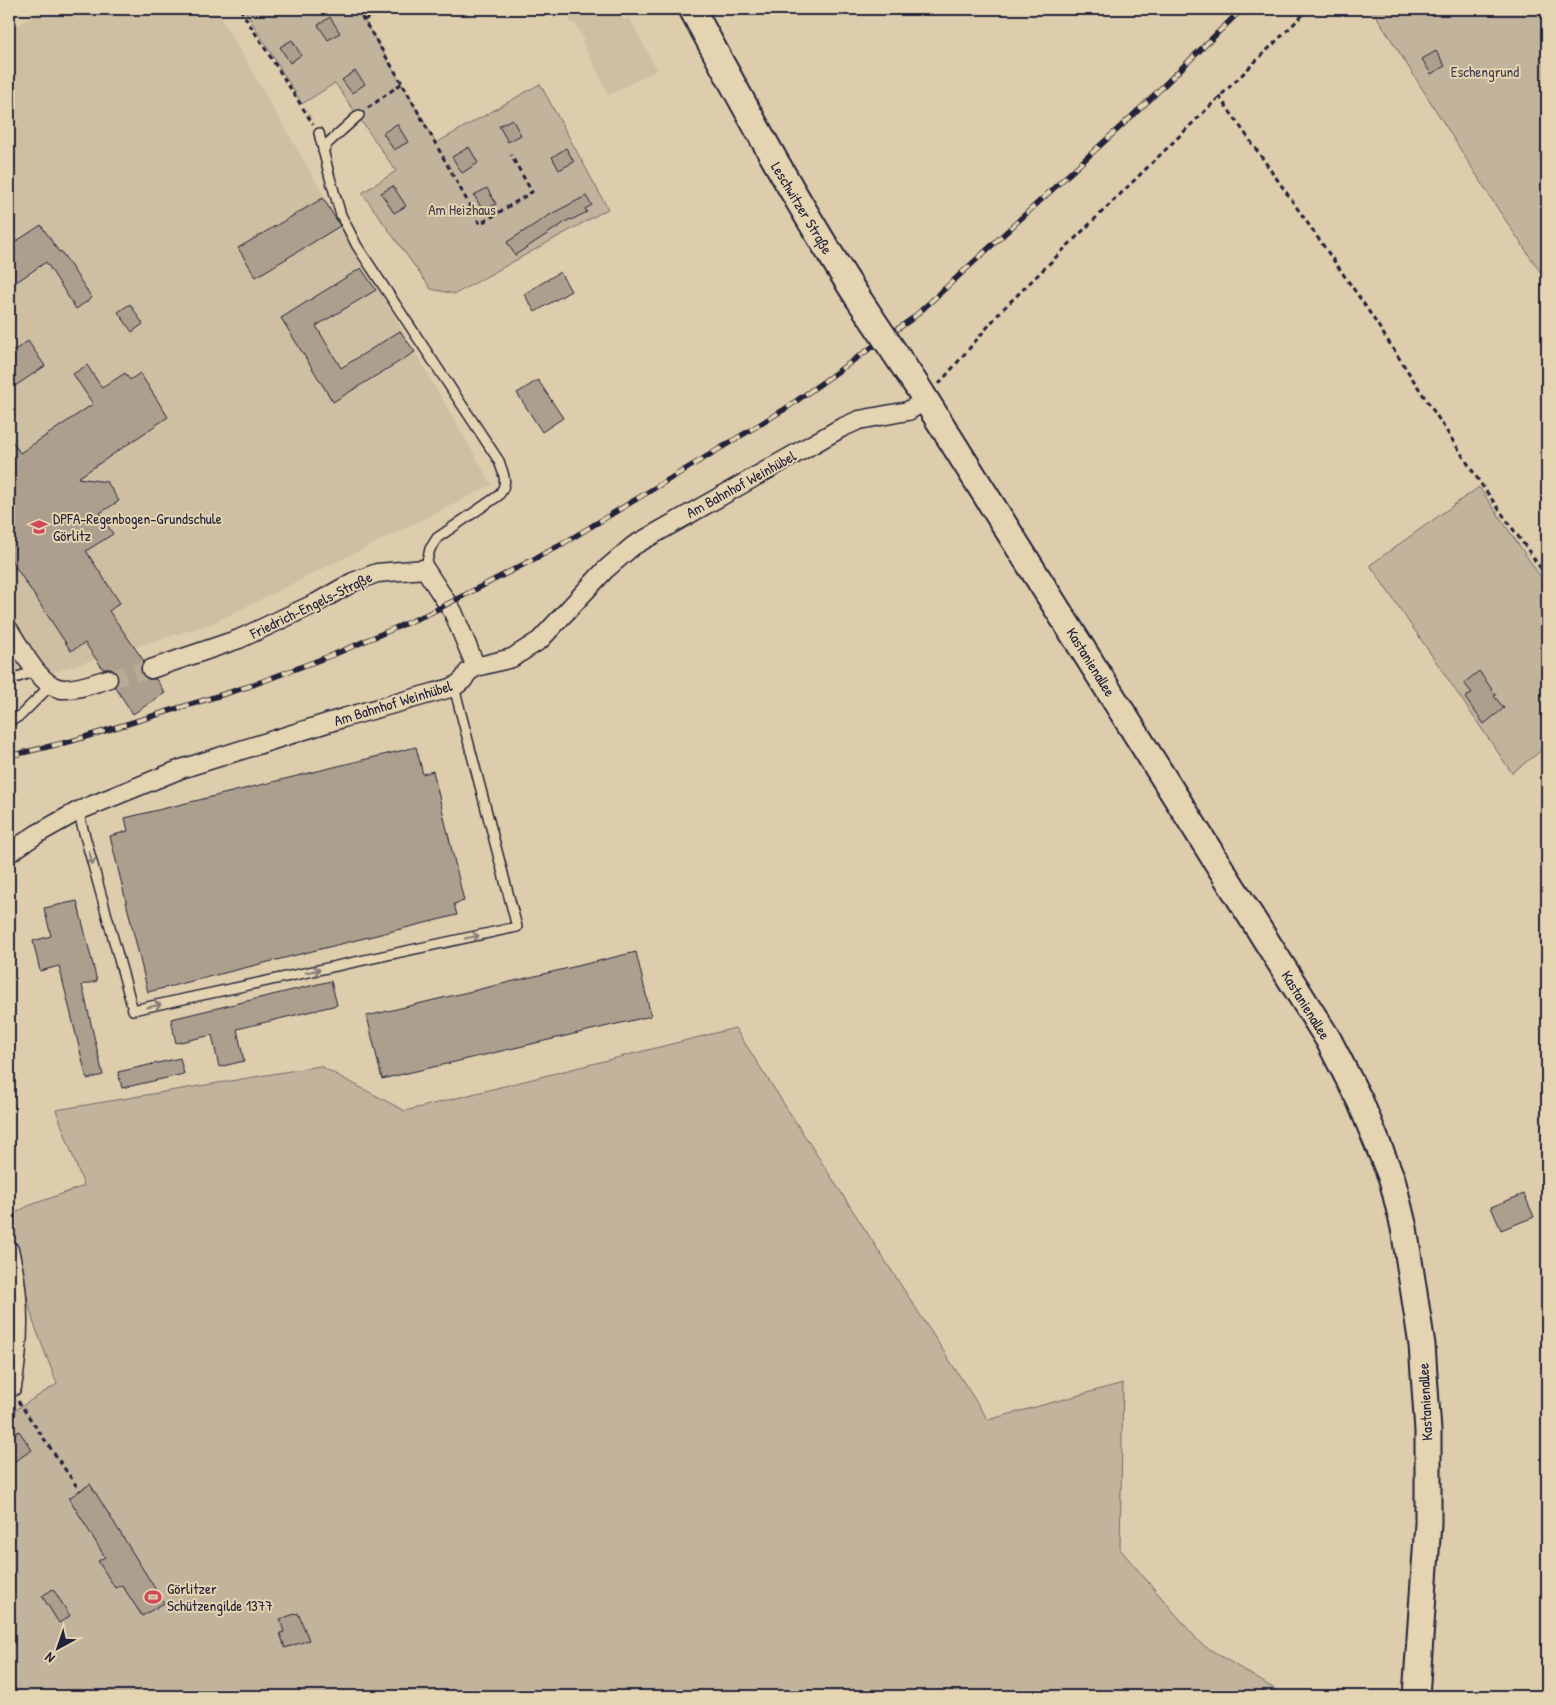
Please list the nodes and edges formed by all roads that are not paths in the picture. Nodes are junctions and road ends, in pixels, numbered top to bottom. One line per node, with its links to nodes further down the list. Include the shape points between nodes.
1 (692, 9): 5 (street, Leschwitzer Straße, bridge, via 824,245)
2 (359, 115): 4 (lane, via 328,143)
3 (319, 133): 4 (lane)
4 (324, 151): 6 (lane, via 341,215 357,246 499,462 505,478 504,489 498,496 437,538 430,549)
5 (921, 393): 8 (street, Am Bahnhof Weinhübel, via 908,411 859,420 841,428 633,546 605,570 540,640 512,658); 20 (street, Kastanienallee, via 1328,1039 1360,1101 1392,1179 1404,1228 1420,1336 1428,1431 1428,1523)
6 (425, 569): 8 (street, via 453,612); 9 (street, Friedrich-Engels-Straße, via 378,573 353,582 316,604 239,639)
7 (9, 630): 10 (street)
8 (476, 667): 14 (street, Am Bahnhof Weinhübel)
9 (151, 669)
10 (35, 670): 11 (lane); 13 (street)
11 (9, 678)
12 (108, 680): 13 (street, via 76,688)
13 (51, 686): 15 (lane)
14 (454, 687): 16 (street, Am Bahnhof Weinhübel, via 181,769); 16 (lane, one-way to 14, via 132,1010 517,927)
15 (9, 722)
16 (78, 811): 17 (street, Am Bahnhof Weinhübel)
17 (9, 853)
18 (9, 1250): 19 (street, via 14,1270 19,1334)
19 (12, 1387)
20 (1416, 1696)

